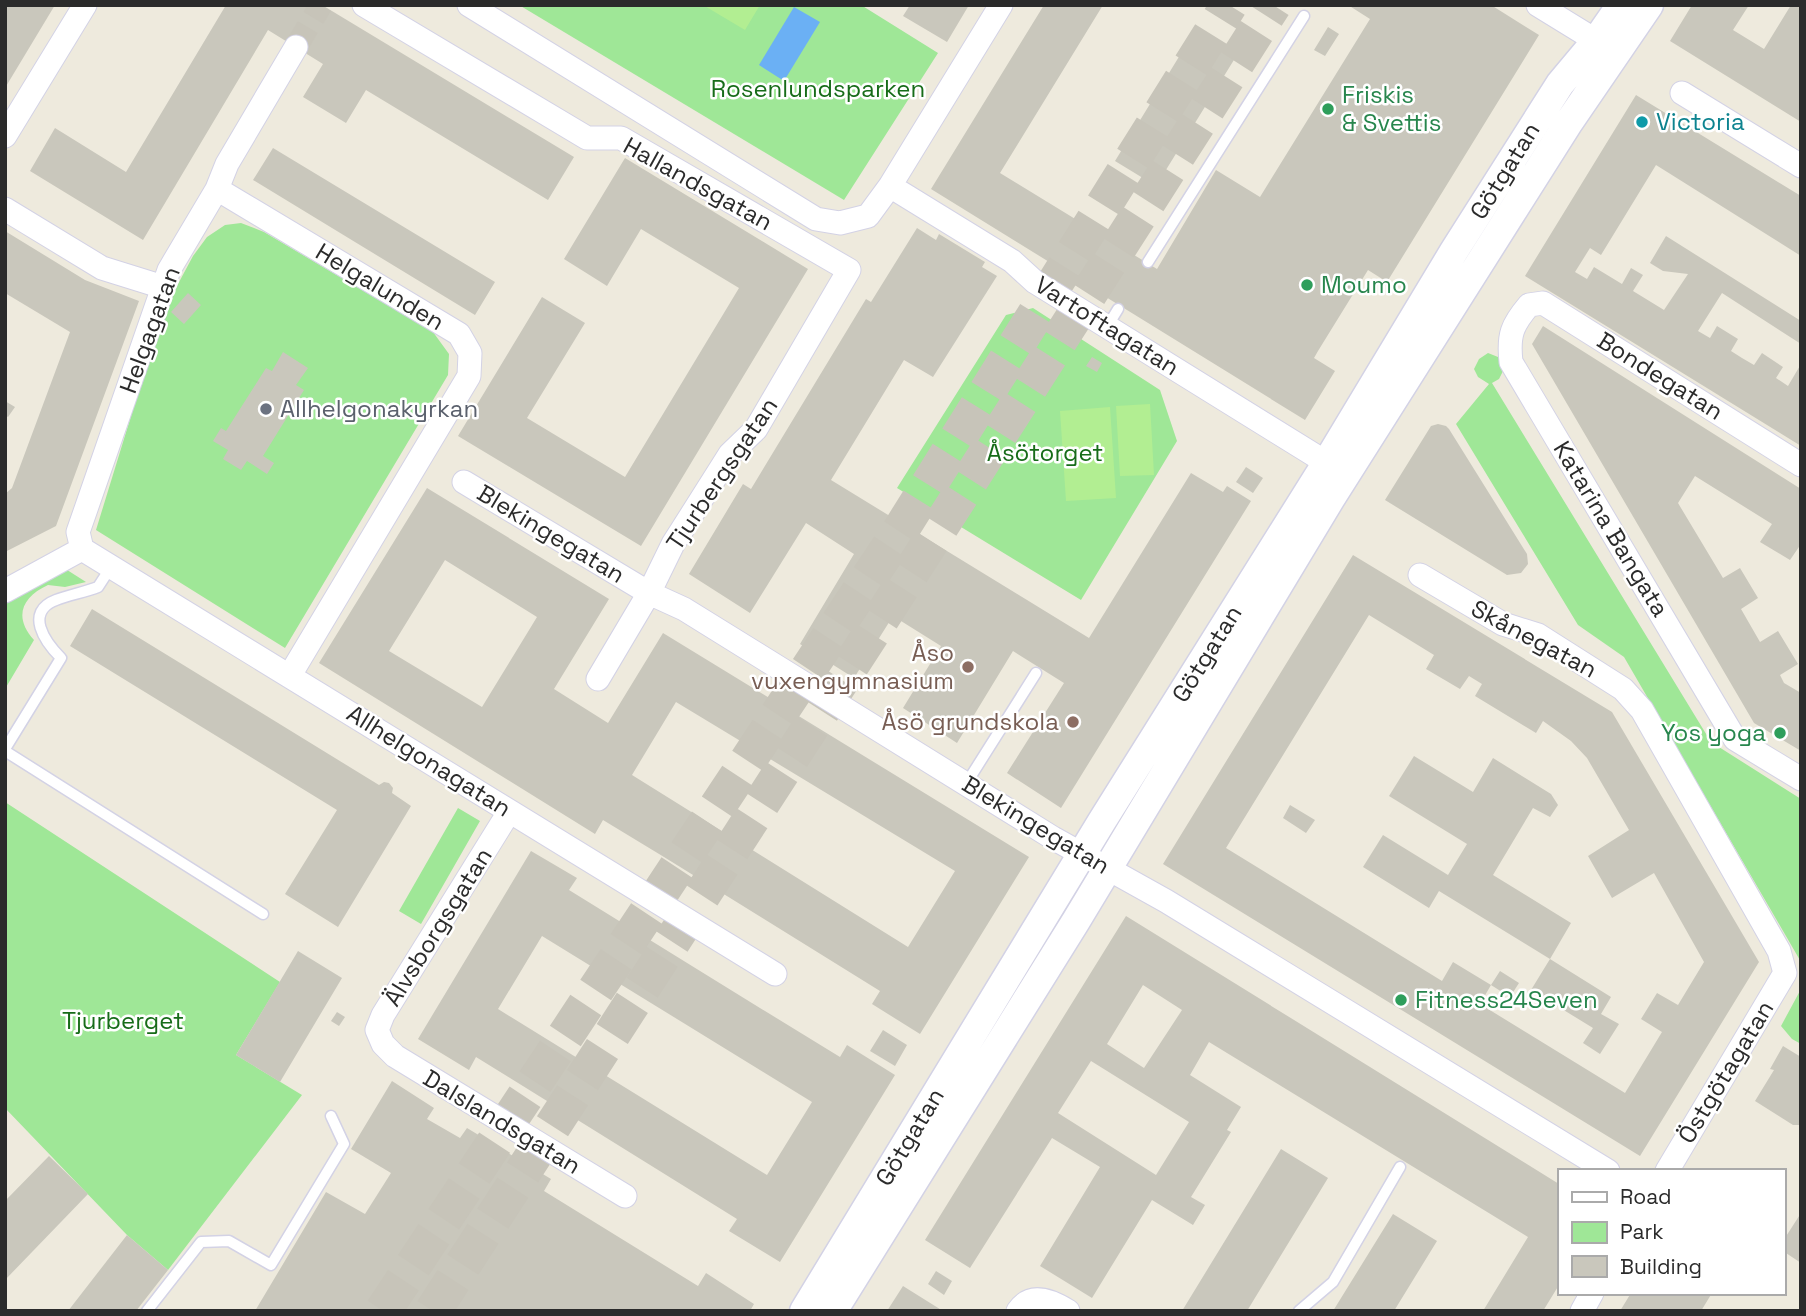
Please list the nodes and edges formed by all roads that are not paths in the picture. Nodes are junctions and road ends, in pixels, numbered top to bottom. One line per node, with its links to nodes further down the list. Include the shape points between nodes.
1 (85, 5): 12 (street)
2 (364, 5): 18 (street, Hallandsgatan, via 587,138 621,138)
3 (469, 5): 14 (street, Hallandsgatan, via 816,219 840,223 867,216)
4 (1001, 5): 14 (street)
5 (1538, 5): 10 (street)
6 (1621, 5): 10 (street, Götgatan)
7 (1649, 5): 10 (street, Götgatan)
8 (1304, 16): 17 (lane)
9 (296, 47): 15 (street, Helgagatan, via 226,164)
10 (1606, 48): 21 (street, Götgatan, via 1560,84); 37 (street, Götgatan, via 1562,133 1331,498)
11 (1682, 93): 13 (street)
12 (5, 136)
13 (1801, 166)
14 (890, 186): 21 (street, Vartoftagatan, via 1012,261 1035,282 1113,318)
15 (217, 189): 19 (street, Helgagatan); 30 (street, Helgalunden, via 459,334 470,353 469,376)
16 (5, 209): 19 (street, via 102,268)
17 (1148, 262)
18 (849, 270): 28 (street, Tjurbergsgatan, via 756,429 730,454 665,557)
19 (163, 287): 24 (street, Helgagatan, via 78,532)
20 (1521, 315): 22 (street, Bondegatan, via 1529,305 1544,303); 33 (street, Katarina Bangata, via 1508,341 1511,362 1735,739)
21 (1326, 463): 36 (street, Götgatan)
22 (1801, 465)
23 (464, 482): 28 (street, Blekingegatan)
24 (82, 548): 25 (street, Allhelgonagatan); 27 (street)
25 (111, 567): 30 (street, Allhelgonagatan); 32 (lane, via 98,587 57,600 41,612 38,624 42,634 61,658)
26 (1420, 575): 39 (street, Skånegatan, via 1503,624 1538,635 1623,689 1642,710 1779,951)
27 (5, 591)
28 (649, 593): 31 (street, Tjurbergsgatan); 34 (street, Blekingegatan, via 684,609)
29 (1036, 673): 34 (lane)
30 (290, 675): 35 (street, Allhelgonagatan)
31 (598, 679)
32 (5, 750): 38 (lane)
33 (1801, 779)
34 (966, 784): 36 (street, Blekingegatan)
35 (509, 812): 40 (street, Allhelgonagatan); 41 (street, Älvsborgsgatan, via 383,1015 377,1030)
36 (1082, 854): 37 (street, Blekingegatan); 49 (street, Götgatan)
37 (1107, 868): 44 (street, Blekingegatan); 50 (street, Götgatan)
38 (263, 914)
39 (1785, 973): 45 (street, Östgötagatan)
40 (775, 974)
41 (383, 1044): 46 (street, Dalslandsgatan, via 394,1056)
42 (331, 1116): 48 (lane, via 344,1144 271,1265 229,1241 201,1242)
43 (1400, 1167): 53 (lane, via 1333,1282)
44 (1605, 1169)
45 (1668, 1169)
46 (625, 1196)
47 (1591, 1295): 54 (street)
48 (147, 1311)
49 (804, 1311)
50 (834, 1311)
51 (1018, 1311): 52 (street, via 1036,1298)
52 (1068, 1311)
53 (1299, 1311)
54 (1582, 1311)

